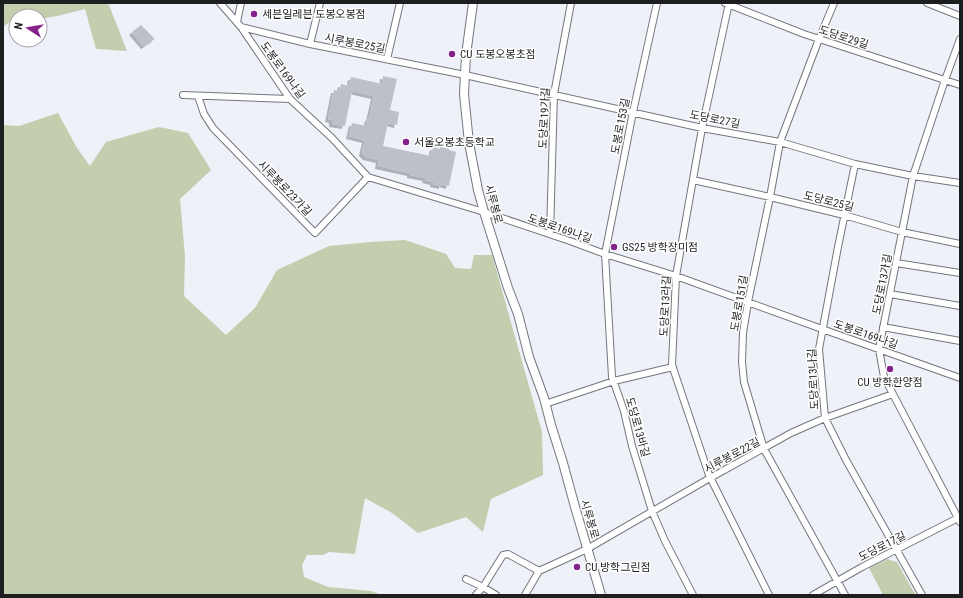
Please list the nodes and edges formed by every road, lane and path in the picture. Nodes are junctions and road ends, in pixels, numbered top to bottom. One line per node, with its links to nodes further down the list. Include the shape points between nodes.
1 (220, 3): 12 (street, 도봉로169나길)
2 (241, 3): 12 (street)
3 (320, 3): 16 (street)
4 (400, 3): 17 (street)
5 (473, 3): 18 (street, 시루봉로)
6 (571, 3): 21 (street, 도당로19가길)
7 (657, 3): 25 (street, 도봉로153길)
8 (834, 3): 14 (street, 도봉로151길)
9 (927, 3): 11 (street)
10 (728, 4): 14 (street, 도당로29길); 26 (street, 도당로13라길)
11 (960, 16)
12 (236, 22): 13 (street, 도봉로169나길)
13 (241, 27): 16 (street, 시루봉로25길); 24 (street, 도봉로169나길)
14 (819, 39): 19 (street, 도당로29길); 27 (street, 도봉로151길)
15 (960, 39): 19 (street, 도당로13가길)
16 (310, 44): 17 (street, 시루봉로25길)
17 (387, 60): 18 (street, 시루봉로25길)
18 (465, 75): 21 (street, 도당로27길); 34 (street, 시루봉로, via 464,94 469,143)
19 (945, 80): 20 (street, 도당로29길); 29 (street, 도당로13가길)
20 (960, 85)
21 (554, 94): 25 (street, 도당로27길); 37 (street, 도당로19가길)
22 (183, 96): 23 (street)
23 (198, 96): 24 (street); 30 (street, 시루봉로23가길, via 204,114 213,128 315,233)
24 (290, 99): 30 (street, 도봉로169나길, via 332,138)
25 (633, 112): 26 (street, 도당로27길); 39 (street, 도봉로153길)
26 (702, 128): 27 (street, 도당로27길); 31 (street, 도당로13라길)
27 (780, 142): 28 (street, 도당로27길); 33 (street, 도봉로151길)
28 (855, 164): 29 (street, 도당로27길); 35 (street, 도당로13나길)
29 (913, 176): 32 (street, 도당로27길); 36 (street, 도당로13가길)
30 (368, 177): 34 (street, 도봉로169나길)
31 (693, 180): 33 (street, 도당로25길); 42 (street, 도당로13라길)
32 (960, 183)
33 (770, 197): 35 (street, 도당로25길); 44 (street, 도봉로151길)
34 (484, 212): 37 (street, 도봉로169나길); 54 (street, 시루봉로)
35 (844, 215): 36 (street, 도당로25길); 47 (street, 도당로13나길)
36 (902, 232): 38 (street, 도당로25길); 40 (street, 도당로13가길)
37 (550, 234): 39 (street, 도봉로169나길)
38 (960, 244)
39 (605, 254): 42 (street, 도봉로169나길); 52 (street, 도당로13바길)
40 (896, 263): 41 (street); 43 (street, 도당로13가길)
41 (960, 273)
42 (676, 276): 44 (street, 도봉로169나길); 50 (street, 도당로13라길)
43 (890, 294): 45 (street); 46 (street, 도당로13가길)
44 (748, 302): 47 (street, 도봉로169나길); 56 (street, 도봉로151길, via 743,341 744,382)
45 (960, 306)
46 (883, 327): 48 (street); 49 (street, 도당로13가길)
47 (822, 330): 49 (street, 도봉로169나길); 55 (street, 도당로13나길, via 819,349)
48 (960, 340)
49 (879, 349): 51 (street, 도봉로169나길); 53 (street, 도당로13가길, via 884,377)
50 (673, 367): 52 (street); 57 (street, 도당로13라길)
51 (960, 378)
52 (614, 382): 54 (street); 58 (street, 도당로13바길)
53 (893, 394): 55 (street, 시루봉로22길); 59 (street, 도당로13가길)
54 (545, 404): 60 (street, 시루봉로)
55 (825, 418): 56 (street, 시루봉로22길); 61 (street, 도당로13나길)
56 (764, 449): 57 (street, 시루봉로22길); 64 (street, 도봉로151길)
57 (710, 478): 58 (street, 시루봉로22길); 71 (street, 도당로13라길)
58 (652, 511): 60 (street, 시루봉로22길); 70 (street, 도당로13바길)
59 (959, 519): 61 (street, 도당로17길)
60 (587, 549): 62 (street, 시루봉로); 69 (street, 시루봉로)
61 (896, 550): 64 (street, 도당로17길); 74 (street, 도당로13나길)
62 (539, 571): 65 (street, via 508,554 503,555); 68 (street)
63 (466, 579): 65 (street)
64 (838, 582): 72 (street, 도당로17길); 73 (street, 도봉로151길)
65 (483, 587): 66 (street); 67 (street)
66 (476, 595)
67 (496, 595)
68 (525, 595)
69 (601, 595)
70 (693, 595)
71 (769, 595)
72 (813, 595)
73 (845, 595)
74 (922, 595)

